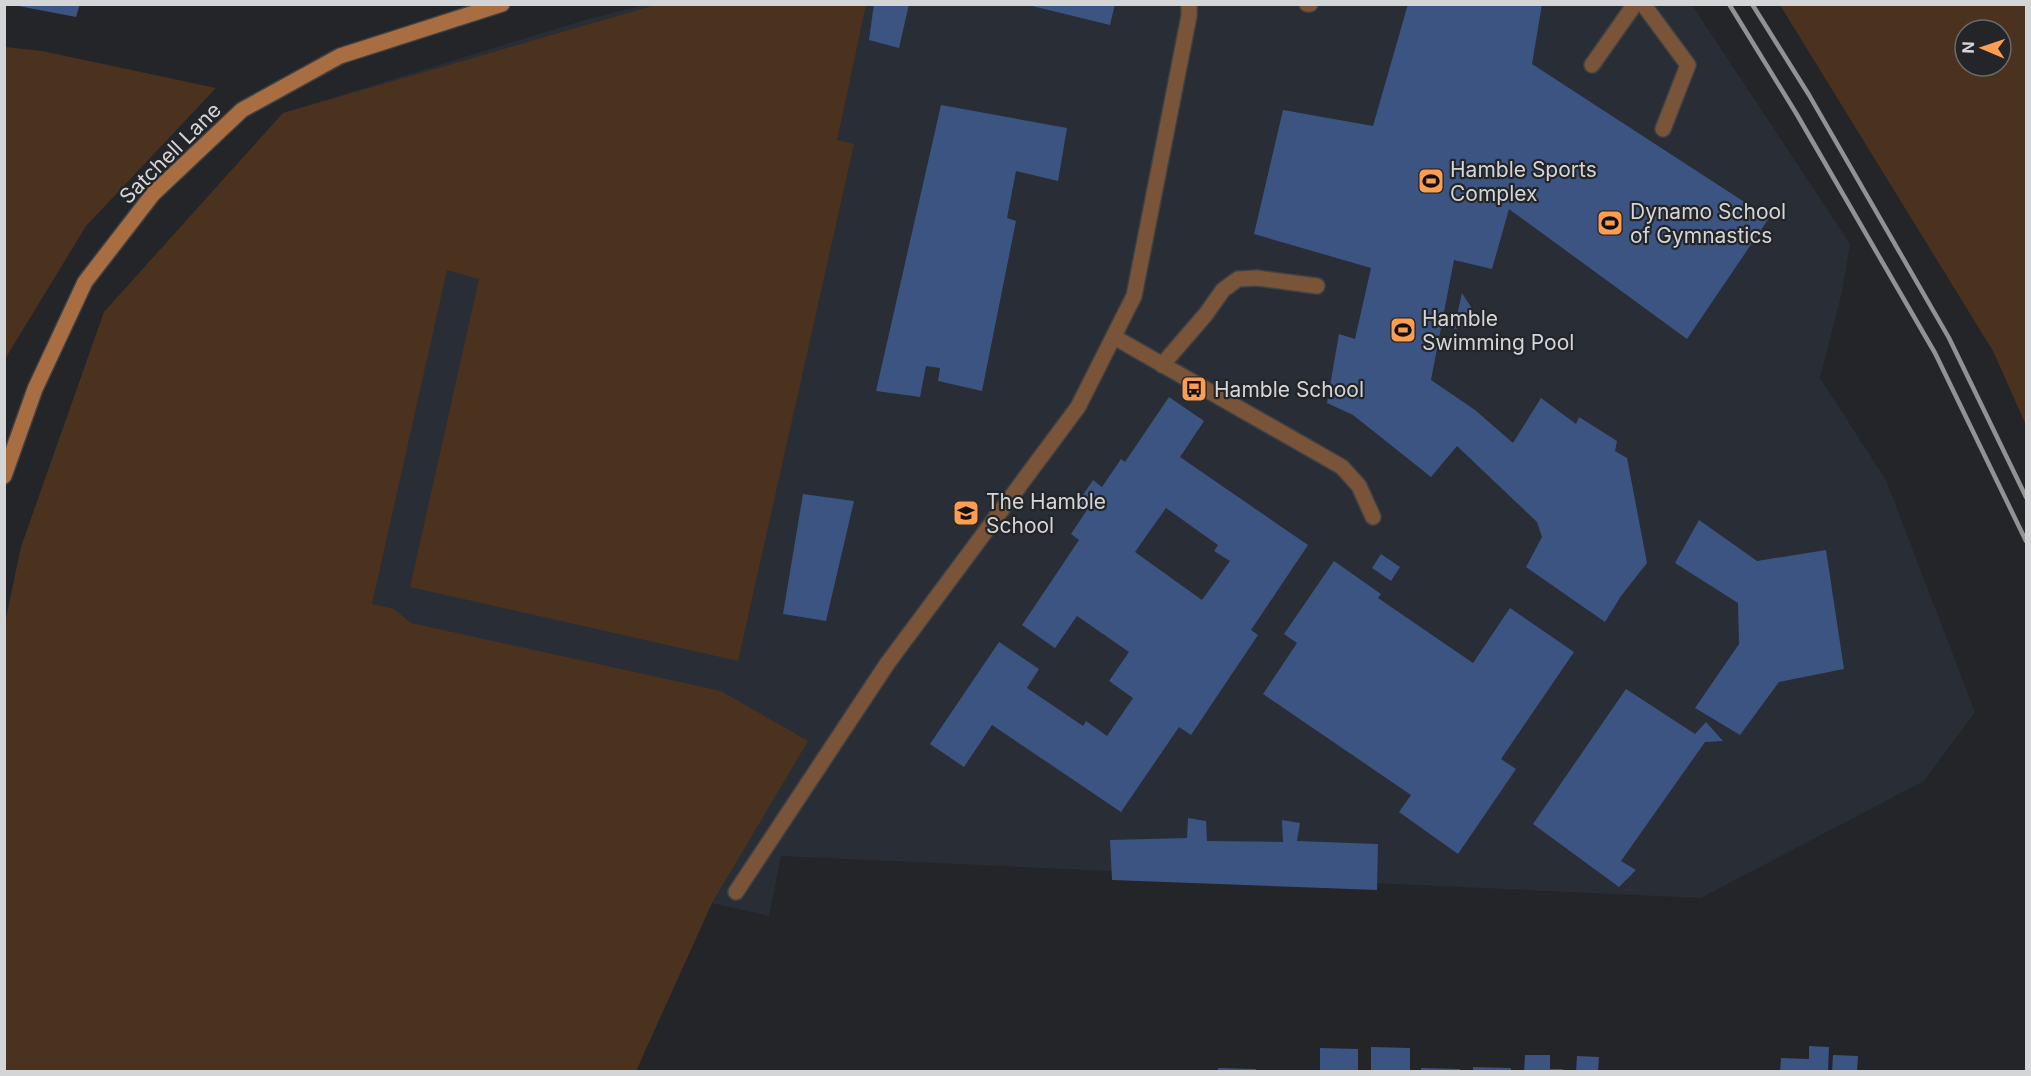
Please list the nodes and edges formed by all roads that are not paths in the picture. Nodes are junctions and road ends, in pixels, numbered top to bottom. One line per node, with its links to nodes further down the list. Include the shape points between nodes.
1 (502, 4): 10 (street, Satchell Lane, via 340,56 242,110 153,194 85,282 35,389)
2 (1189, 4): 8 (street, via 1134,296)
3 (1635, 4): 5 (street)
4 (1643, 4): 6 (street, via 1688,65)
5 (1593, 65)
6 (1663, 129)
7 (1317, 286): 9 (street, via 1238,279 1223,290)
8 (1114, 337): 9 (street); 12 (street, via 1078,406 887,664)
9 (1162, 365): 11 (street, via 1342,467 1359,486)
10 (4, 476)
11 (1373, 517)
12 (736, 892)

